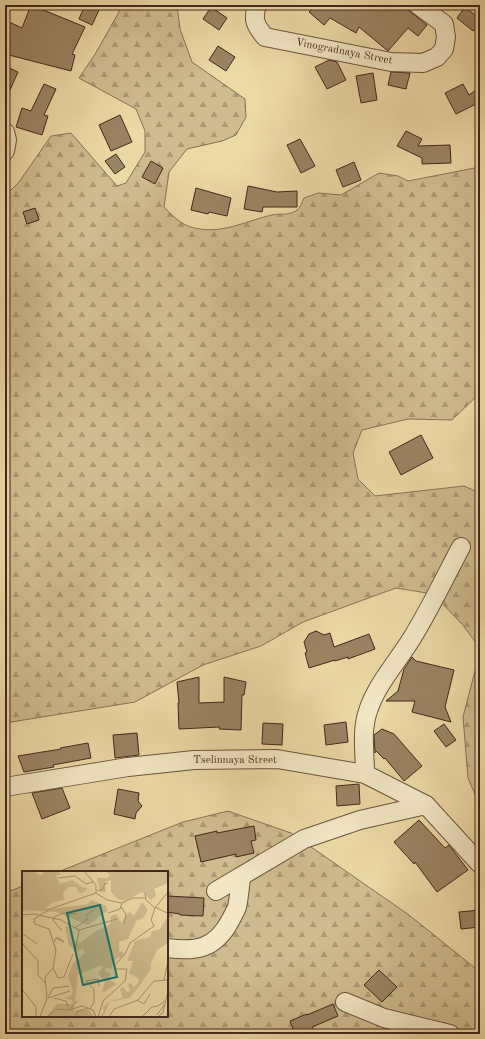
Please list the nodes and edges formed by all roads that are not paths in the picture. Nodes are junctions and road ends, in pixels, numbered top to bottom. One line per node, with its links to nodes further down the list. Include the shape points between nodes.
1 (257, 5): 2 (street, Vinogradnaya Street, via 254,13 256,26 265,37 391,62 423,63 437,57 444,49 446,37 444,24)
2 (418, 5)
3 (5, 132): 4 (street)
4 (5, 151)
5 (461, 547): 6 (street, via 413,637 382,682 368,710 363,729)
6 (365, 774): 7 (street, Tselinnaya Street, via 277,759 194,760); 8 (street, Tselinnaya Street)
7 (5, 787)
8 (426, 805): 9 (street, Tselinnaya Street); 10 (street, via 360,820 304,840)
9 (480, 864)
10 (241, 877): 11 (street); 12 (street, via 236,908 226,928 212,943 197,949)
11 (216, 891)
12 (168, 948)
13 (345, 1002): 14 (street, via 384,1018)
14 (450, 1034)

